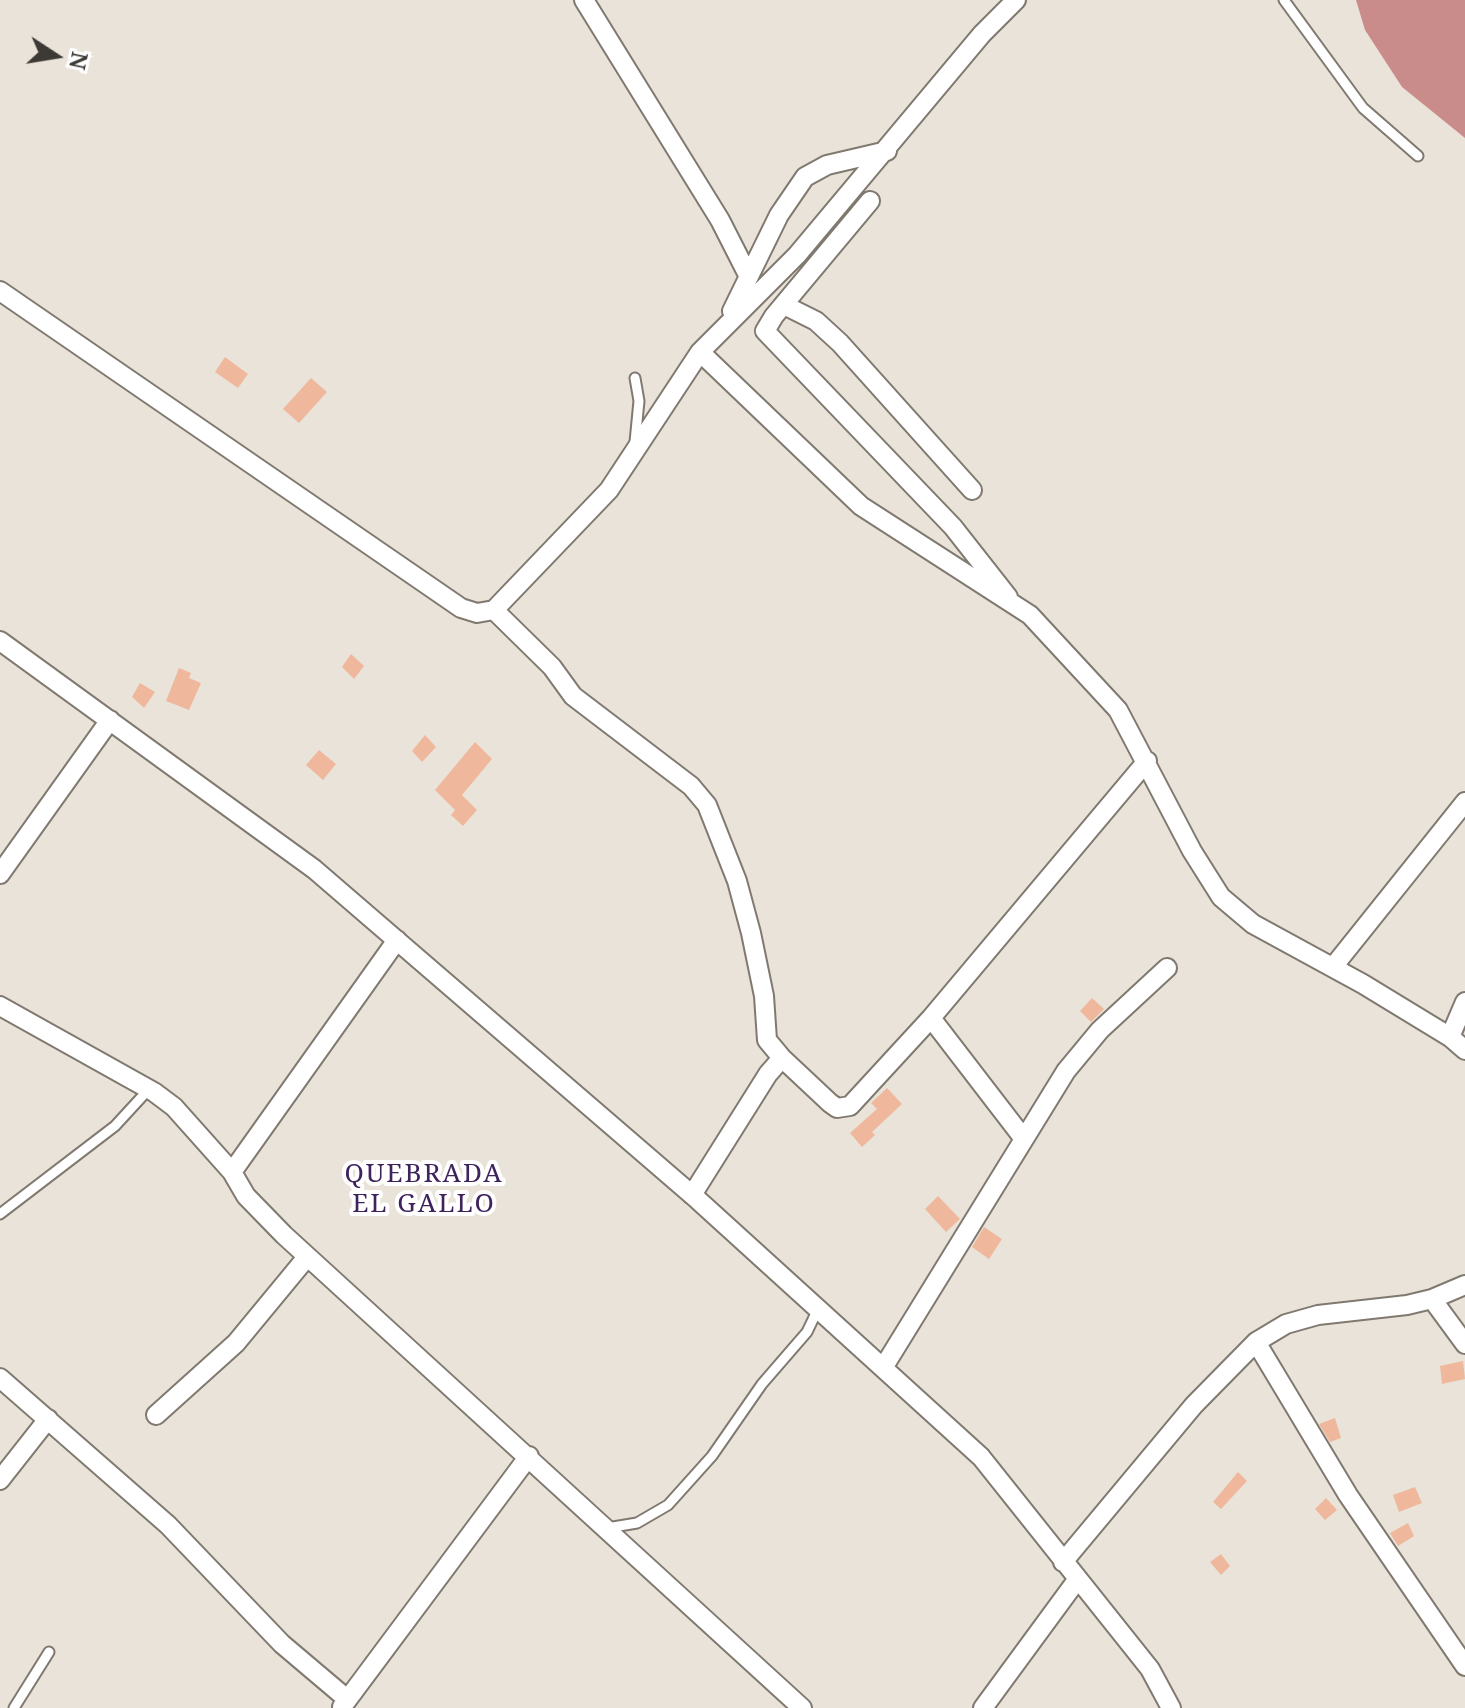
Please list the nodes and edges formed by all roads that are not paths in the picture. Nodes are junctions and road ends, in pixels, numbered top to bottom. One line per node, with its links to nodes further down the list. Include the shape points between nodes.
1 (584, 0): 7 (street, via 720,220)
2 (1016, 0): 4 (street)
3 (1284, 0): 5 (lane, via 1363,108)
4 (887, 151): 7 (street, via 827,165 805,177); 9 (street, via 797,255)
5 (1418, 156)
6 (870, 201): 10 (street)
7 (748, 275): 11 (street)
8 (0, 291): 17 (street, via 461,608 477,613)
9 (745, 304): 10 (street); 11 (street)
10 (779, 310): 15 (street, via 816,321 840,343); 16 (street, via 765,331 772,341 953,527)
11 (728, 321): 12 (street)
12 (700, 352): 14 (street); 16 (street, via 861,506)
13 (635, 378): 14 (lane, via 639,401)
14 (634, 449): 17 (street, via 609,490)
15 (972, 490)
16 (1011, 603): 20 (street, via 1030,615 1118,710)
17 (494, 610): 31 (street, via 552,667 573,696 691,786 707,805 751,933 767,1040)
18 (0, 641): 19 (street)
19 (110, 720): 22 (street); 23 (street, via 314,869)
20 (1147, 761): 24 (street, via 1221,897 1253,924); 28 (street)
21 (1465, 802): 24 (street)
22 (0, 874)
23 (397, 940): 34 (street); 35 (street)
24 (1333, 967): 29 (street)
25 (1167, 968): 33 (street, via 1082,1051)
26 (1465, 1002): 29 (street)
27 (0, 1006): 32 (street)
28 (931, 1018): 31 (street, via 843,1109); 33 (street)
29 (1450, 1037): 30 (street)
30 (1465, 1050)
31 (782, 1058): 35 (street)
32 (149, 1089): 34 (street, via 174,1107); 36 (lane, via 115,1126)
33 (1024, 1139): 43 (street)
34 (232, 1172): 37 (street, via 246,1196)
35 (692, 1195): 40 (street)
36 (0, 1214)
37 (307, 1257): 45 (street, via 236,1343); 47 (street)
38 (1465, 1285): 39 (street)
39 (1432, 1299): 41 (street, via 1318,1315 1286,1324); 42 (street)
40 (818, 1309): 43 (street); 49 (lane, via 807,1332 668,1505 637,1523)
41 (1256, 1342): 50 (street, via 1194,1405); 53 (street, via 1348,1495)
42 (1465, 1344)
43 (883, 1368): 50 (street, via 981,1457)
44 (0, 1378): 46 (street)
45 (156, 1415)
46 (48, 1419): 48 (street); 54 (street, via 168,1525)
47 (529, 1456): 49 (street); 54 (street)
48 (0, 1480)
49 (607, 1528): 56 (street)
50 (1063, 1562): 51 (street)
51 (1077, 1580): 57 (street); 58 (street, via 1150,1669)
52 (49, 1652): 55 (lane)
53 (1465, 1666)
54 (345, 1704)
55 (14, 1708)
56 (802, 1708)
57 (983, 1708)
58 (1171, 1708)

